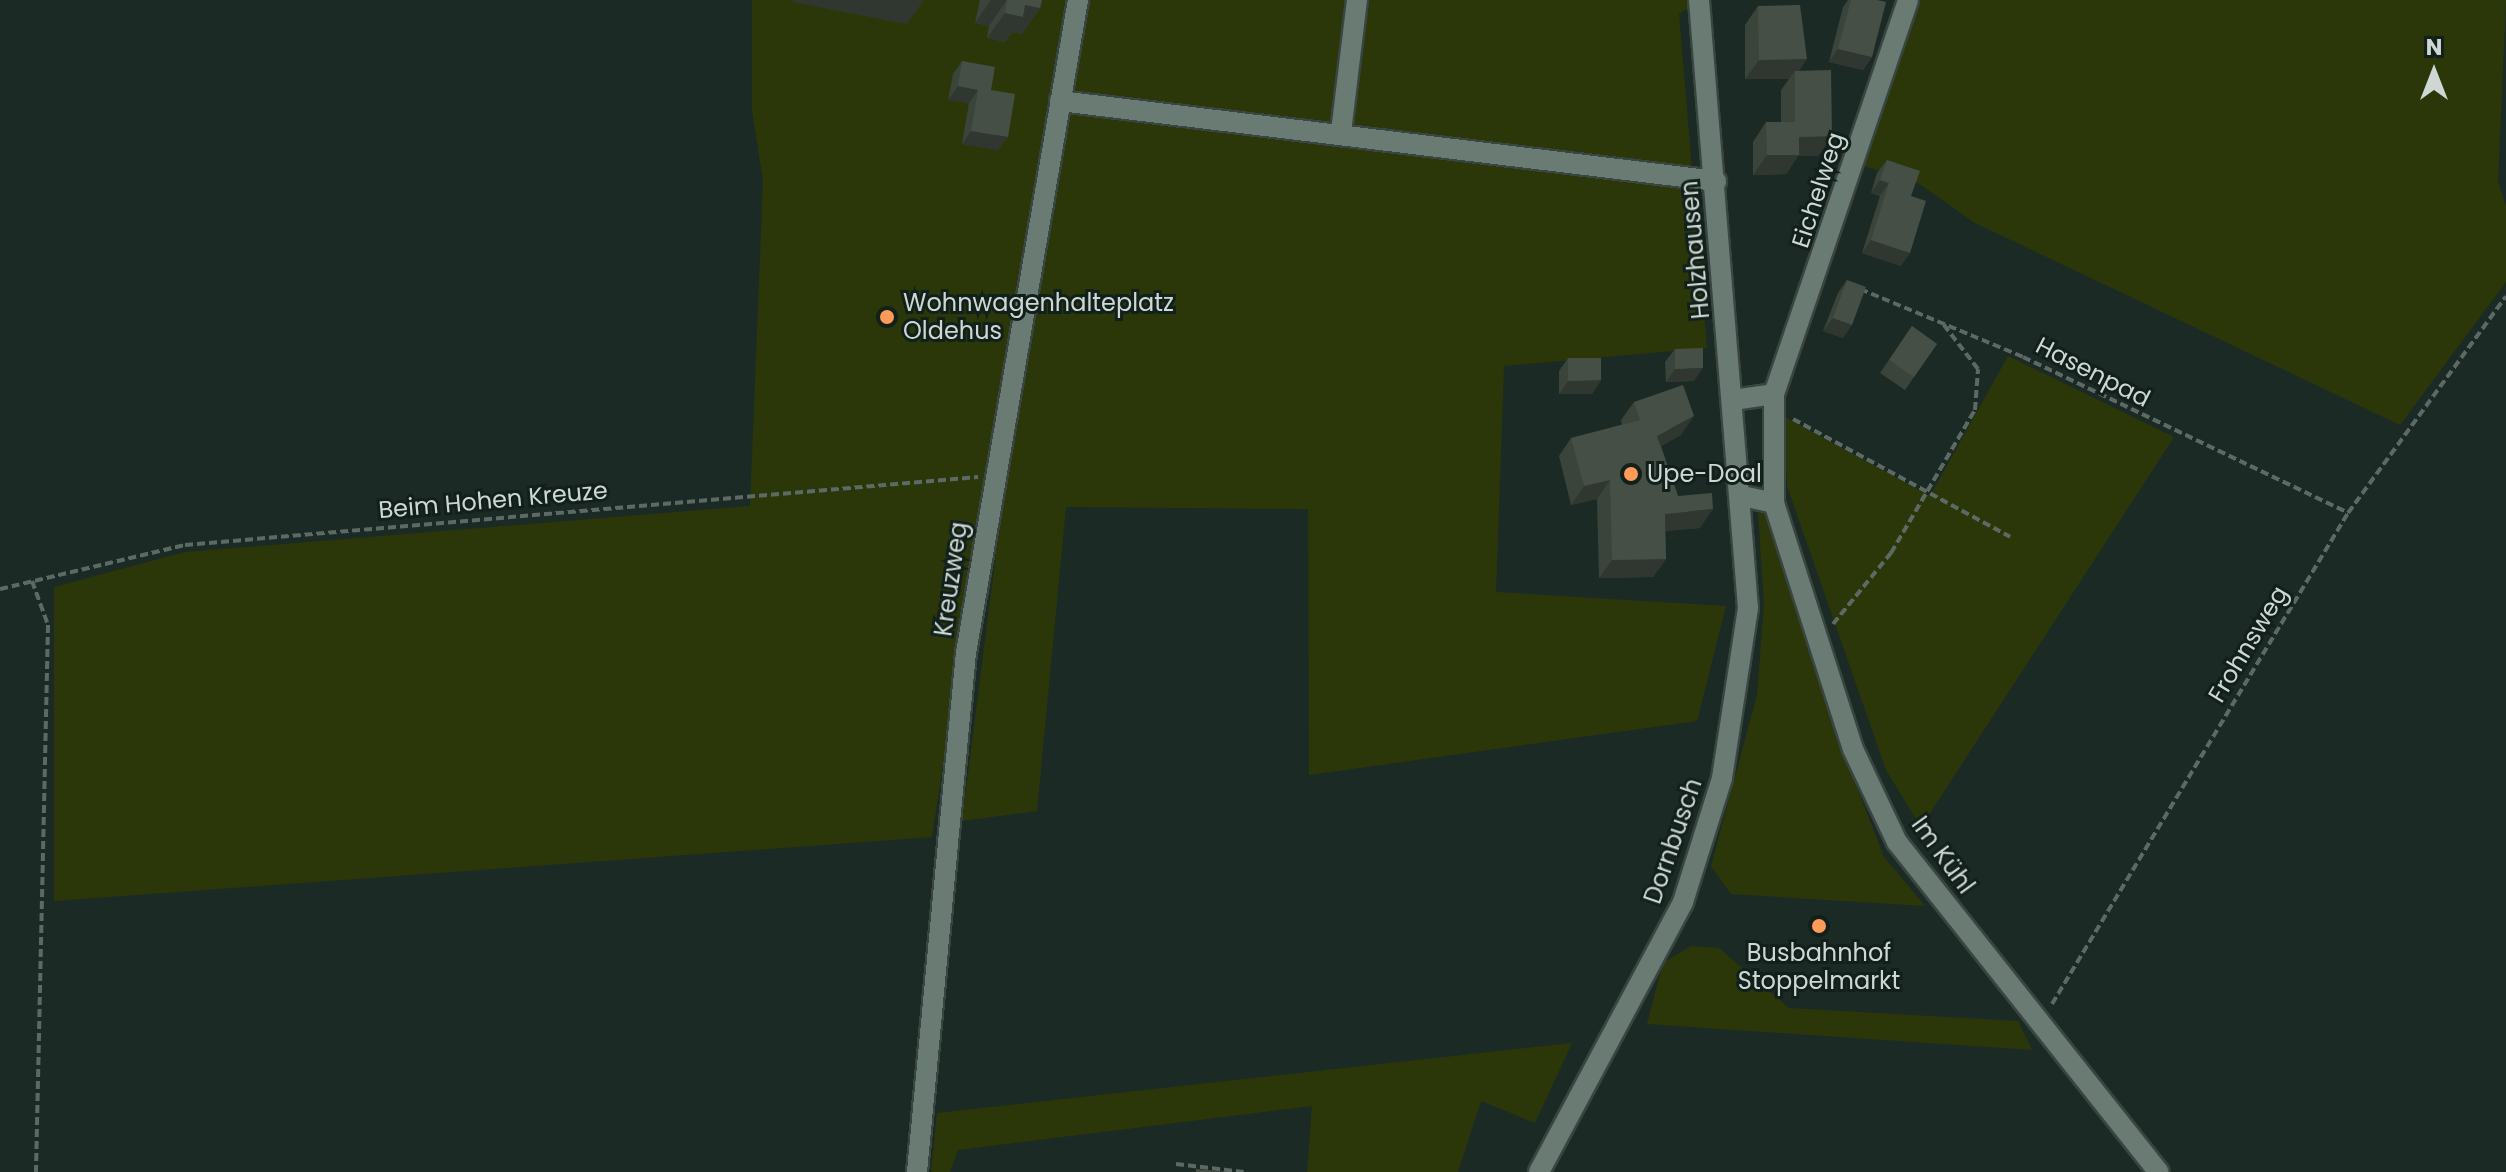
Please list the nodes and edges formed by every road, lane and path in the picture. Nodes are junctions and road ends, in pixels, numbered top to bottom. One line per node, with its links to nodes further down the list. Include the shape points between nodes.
1 (1078, 0): 5 (street, Kreuzweg)
2 (1357, 0): 6 (street)
3 (1699, 0): 7 (street, Holzhausen)
4 (1908, 0): 8 (street, Eichelweg)
5 (1060, 101): 6 (street); 13 (street, Kreuzweg)
6 (1341, 132): 7 (street)
7 (1716, 181): 11 (street, Holzhausen)
8 (1818, 271): 10 (path, Hasenpad); 12 (street, Eichelweg)
9 (2506, 296): 17 (path, Frohnsweg)
10 (1943, 324): 14 (path, via 1978,369 1981,390); 17 (path, Hasenpad)
11 (1733, 400): 12 (street); 15 (street, Holzhausen)
12 (1774, 401): 14 (path); 16 (street, Eichelweg)
13 (993, 475): 19 (path, Beim Hohen Kreuze, via 185,545); 25 (street, Kreuzweg, via 948,816)
14 (1929, 491): 18 (path); 21 (path, via 1855,602)
15 (1742, 496): 16 (street); 27 (street, Dornbusch, via 1748,608 1718,793 1683,902)
16 (1774, 503): 21 (street, Im Kühl)
17 (2348, 513): 22 (path, Frohnsweg)
18 (2010, 537)
19 (32, 581): 20 (path, Beim Hohen Kreuze); 24 (path, via 48,625)
20 (0, 589)
21 (1817, 639): 22 (street, Im Kühl, via 1853,749 1897,842)
22 (2040, 1024): 28 (street, Im Kühl)
23 (1176, 1164): 26 (path)
24 (36, 1172)
25 (917, 1172)
26 (1244, 1172)
27 (1539, 1172)
28 (2159, 1172)

